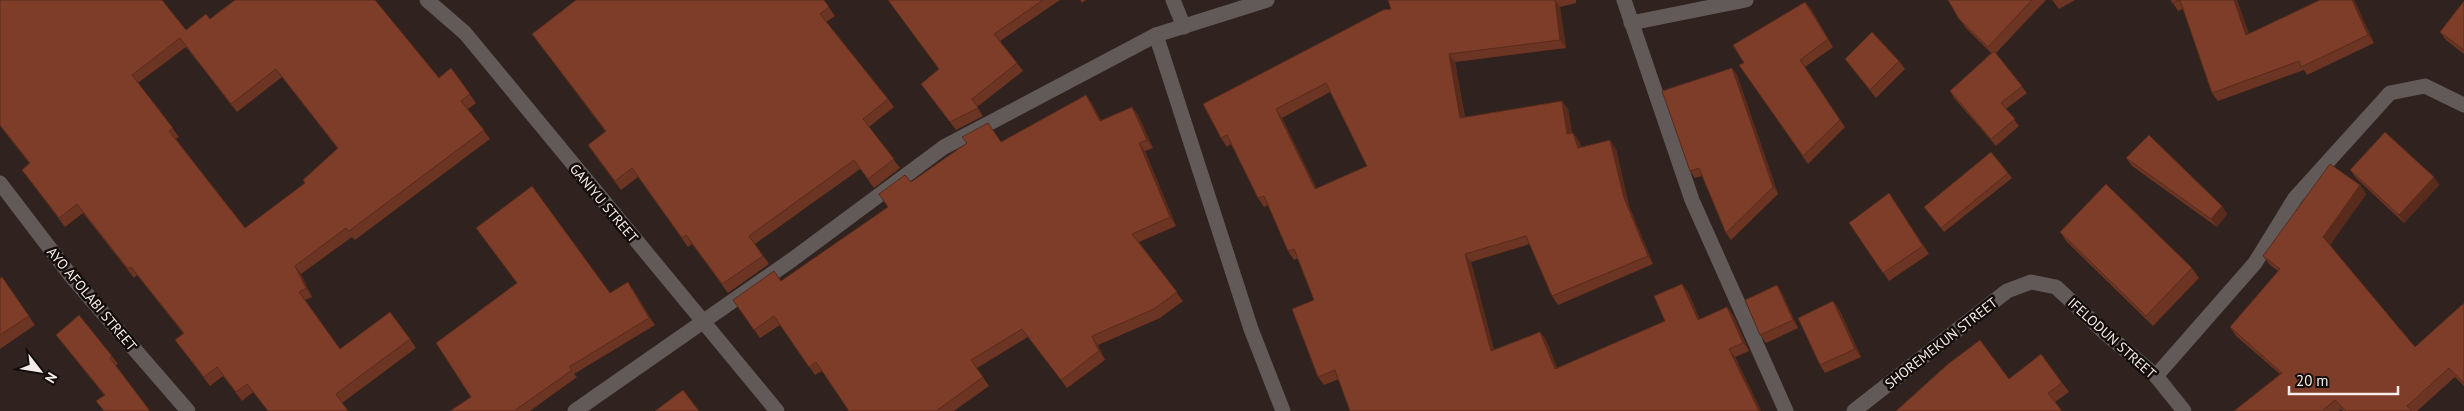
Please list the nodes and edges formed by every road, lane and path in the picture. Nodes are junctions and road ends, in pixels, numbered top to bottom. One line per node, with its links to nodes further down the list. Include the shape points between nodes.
1 (427, 0): 12 (street, GANIYU STREET, via 465,33)
2 (1173, 0): 7 (street)
3 (1266, 0): 7 (street)
4 (1624, 0): 6 (street)
5 (1746, 0): 6 (street)
6 (1631, 23): 18 (street, via 1692,200)
7 (1184, 27): 8 (street)
8 (1156, 35): 12 (street, via 944,147 793,259); 17 (street, via 1250,329)
9 (2464, 105): 13 (street, via 2425,86 2390,93 2295,198 2254,263)
10 (0, 183): 14 (street, AYO AFOLABI STREET, via 71,276)
11 (2031, 282): 13 (street, IFELODUN STREET, via 2056,287); 19 (street, SHOREMEKUN STREET, via 2007,291)
12 (702, 321): 15 (street); 16 (street, GANIYU STREET)
13 (2156, 376): 20 (street, IFELODUN STREET)
14 (188, 411)
15 (576, 411)
16 (777, 411)
17 (1283, 411)
18 (1786, 411)
19 (1854, 411)
20 (2184, 411)

